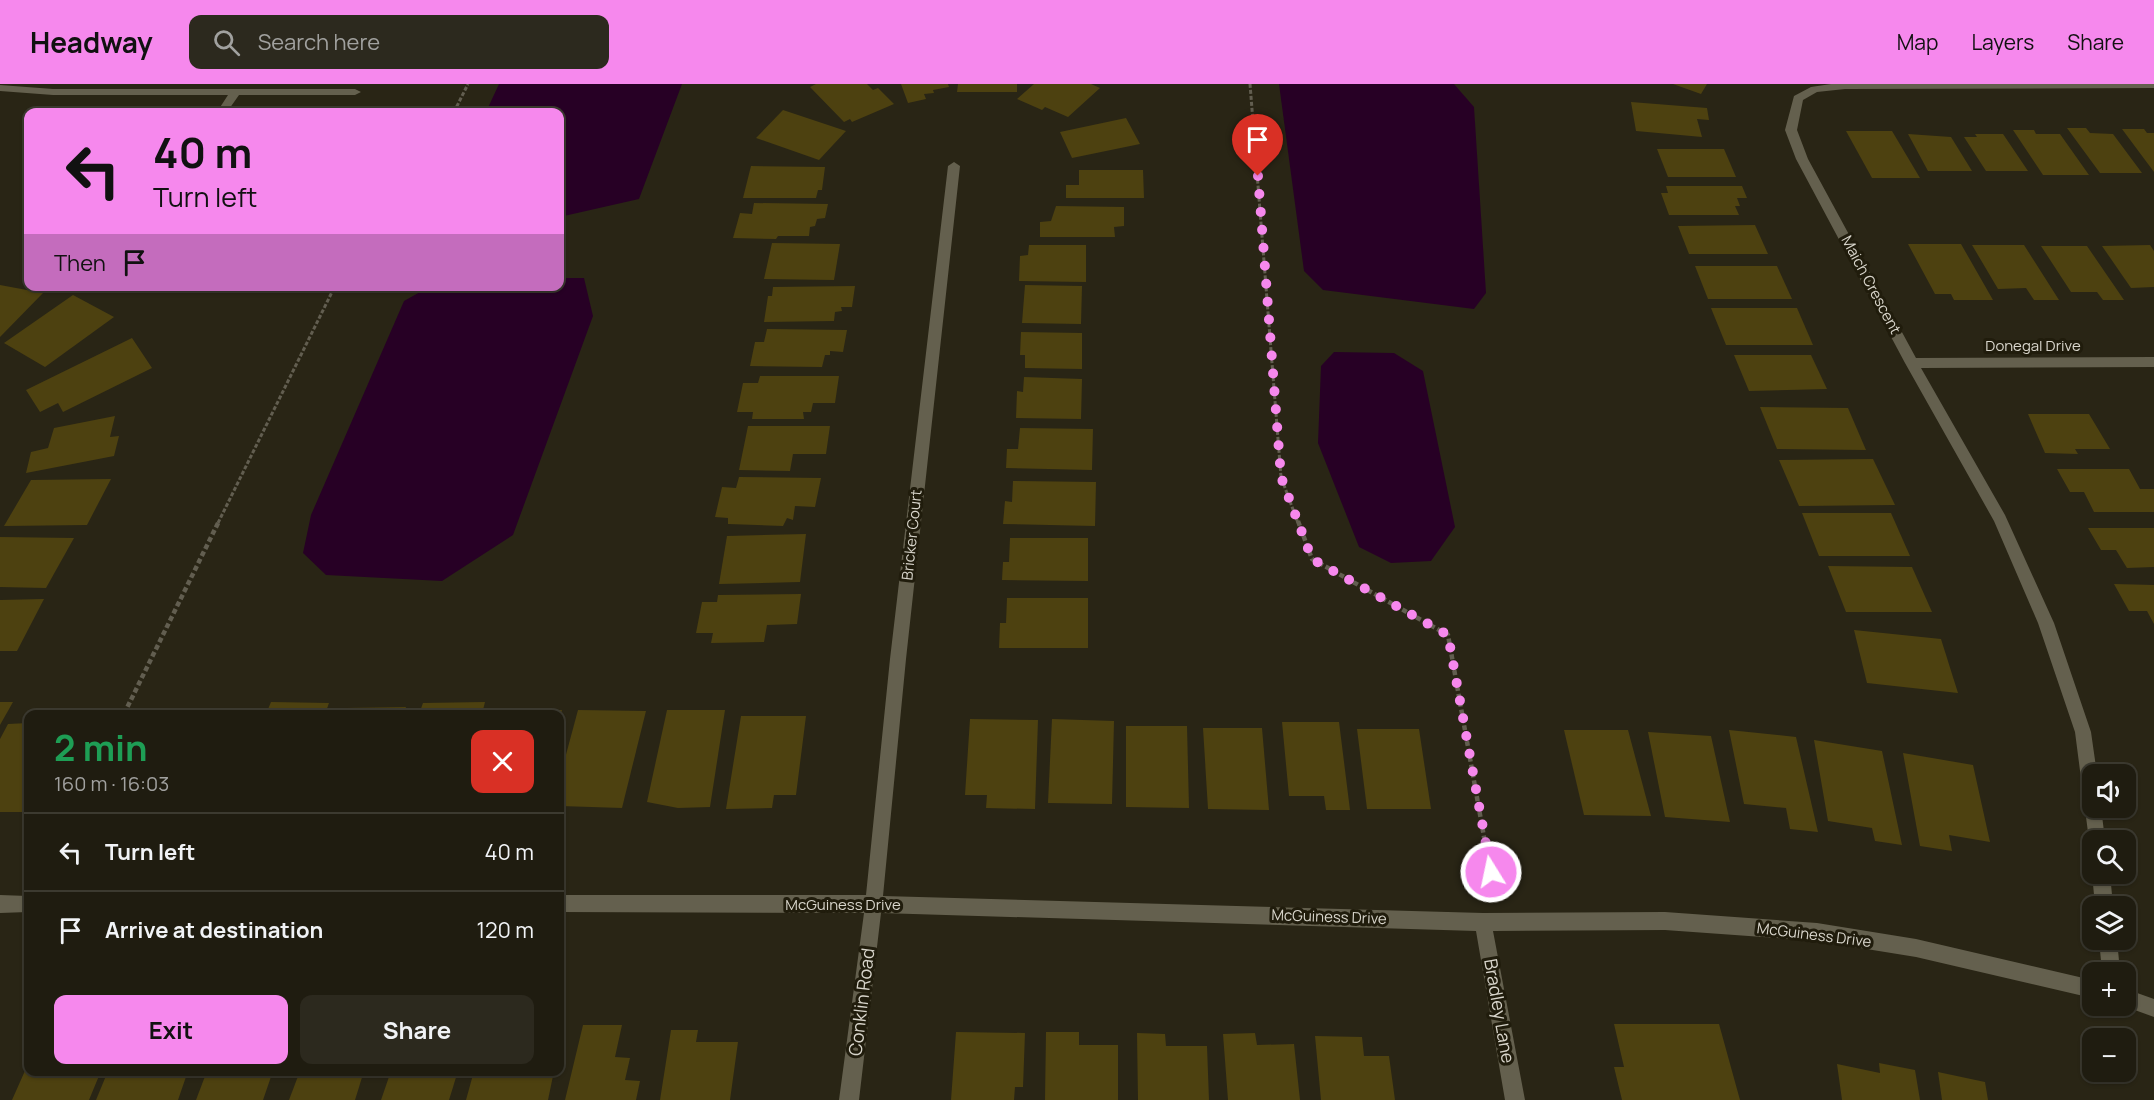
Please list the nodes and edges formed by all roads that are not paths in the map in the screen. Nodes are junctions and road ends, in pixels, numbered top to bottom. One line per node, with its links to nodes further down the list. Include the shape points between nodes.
1 (2154, 85): 8 (street, Maich Crescent, via 1845,86 1815,89 1798,98 1791,130 1802,159)
2 (0, 88): 3 (street, via 53,92)
3 (236, 91): 4 (street); 5 (street)
4 (355, 93)
5 (225, 108)
6 (954, 166): 13 (street, Bricker Court)
7 (2154, 362): 8 (street, Donegal Drive)
8 (1912, 363): 9 (street, Maich Crescent, via 2000,519 2046,623 2084,732)
9 (2088, 764)
10 (0, 904): 11 (street)
11 (24, 904)
12 (564, 904): 13 (street, McGuiness Drive)
13 (874, 904): 14 (street, McGuiness Drive); 18 (street, Conklin Road)
14 (1491, 922): 15 (street, McGuiness Drive, via 1665,921 1817,932 1916,948); 19 (street, Bradley Lane)
15 (2082, 987)
16 (2136, 1002): 17 (street)
17 (2154, 1008)
18 (849, 1100)
19 (1515, 1100)

